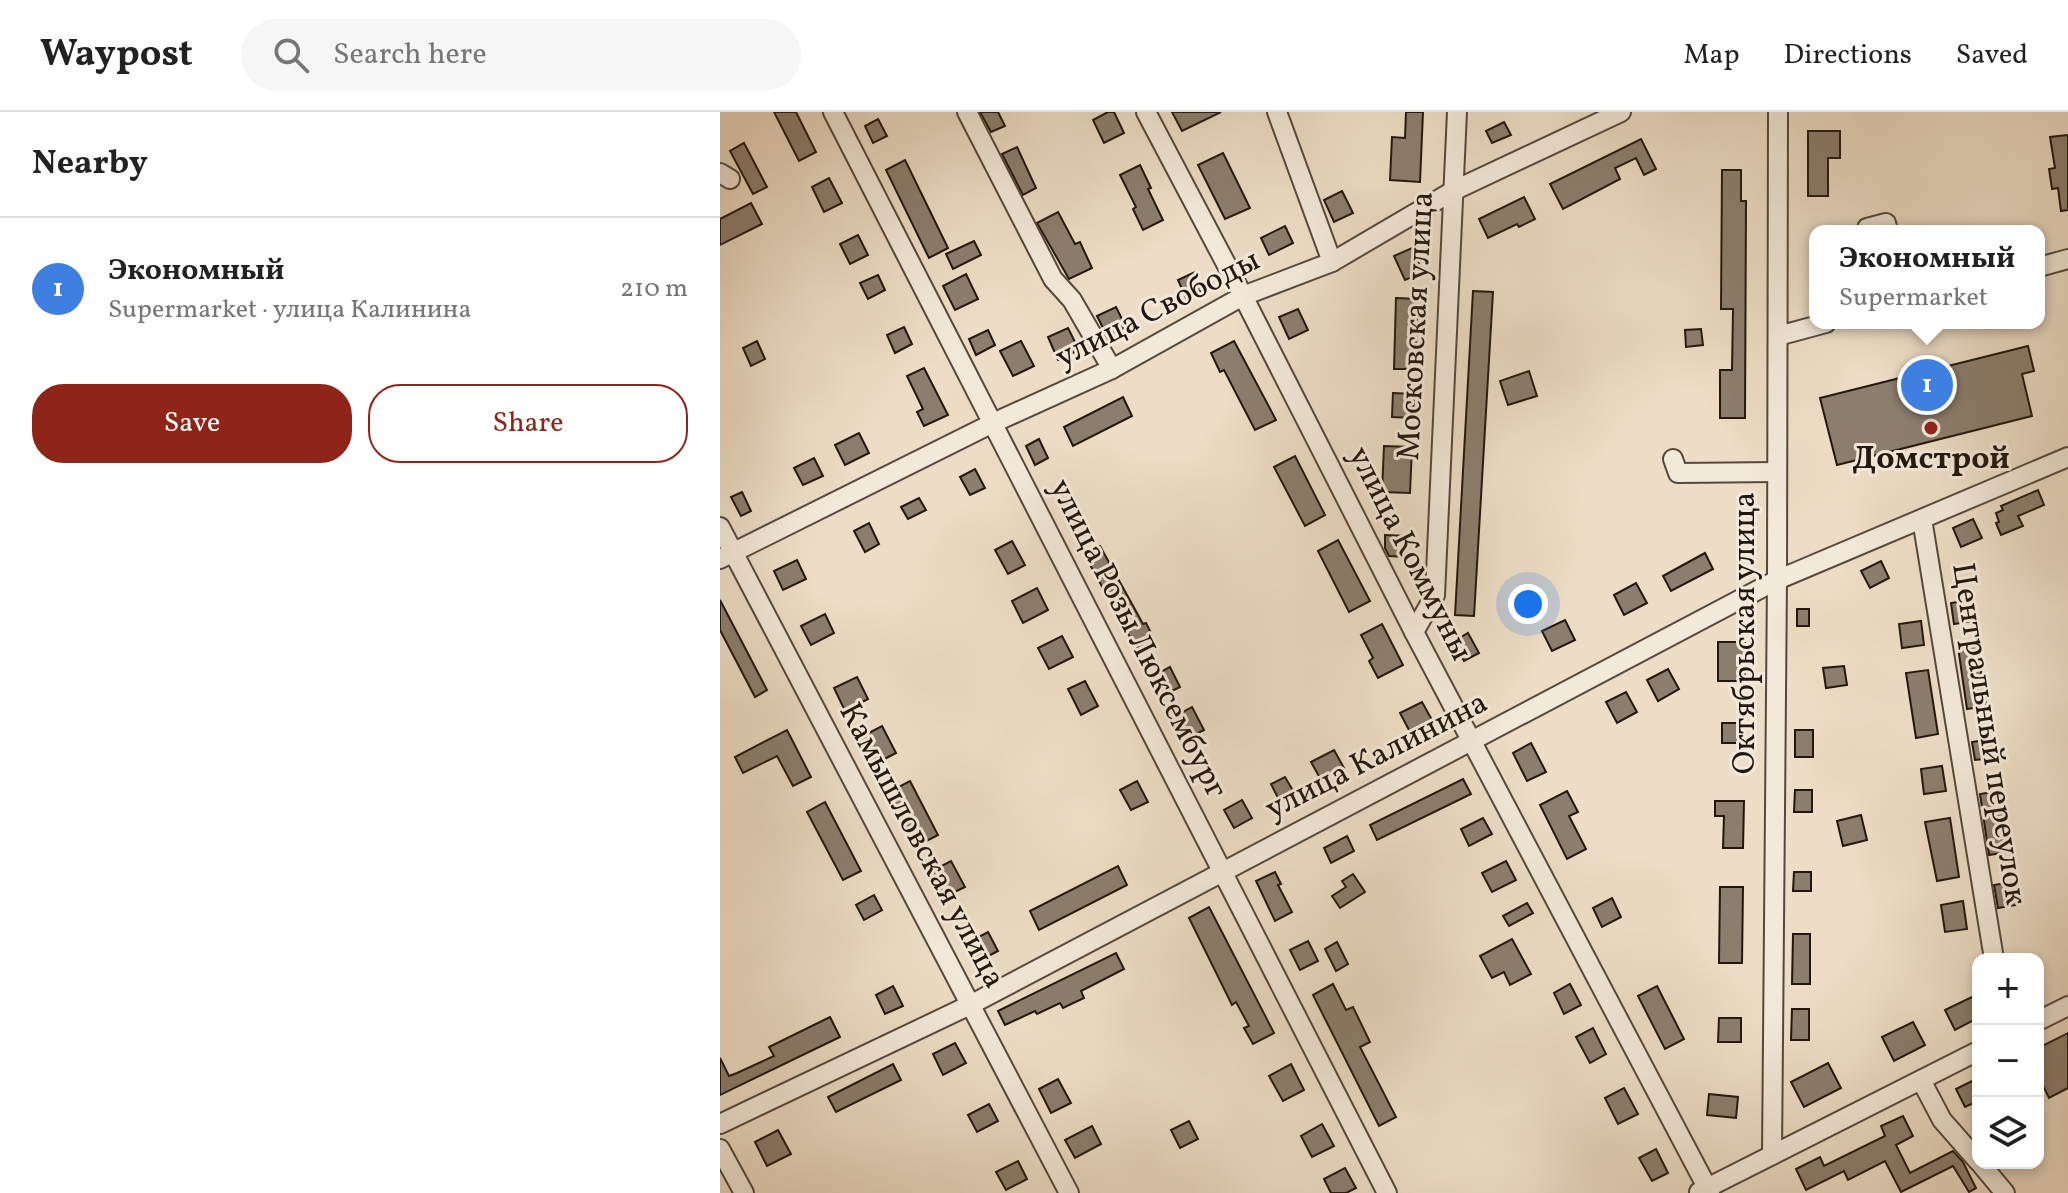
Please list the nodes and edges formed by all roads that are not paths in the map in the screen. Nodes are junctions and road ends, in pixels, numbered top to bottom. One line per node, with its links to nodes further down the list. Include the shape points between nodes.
1 (833, 112): 16 (street, улица Розы Люксембург)
2 (967, 112): 15 (street, via 1053,279 1072,300)
3 (1146, 112): 12 (street, улица Коммуны)
4 (1277, 112): 10 (street)
5 (1457, 112): 8 (street, Московская улица)
6 (1621, 112): 8 (street, улица Свободы)
7 (1778, 112): 14 (street, Октябрьская улица)
8 (1453, 191): 10 (street, улица Свободы); 24 (street, Московская улица, via 1435,595)
9 (2068, 259): 11 (street)
10 (1332, 262): 12 (street, улица Свободы)
11 (2045, 265)
12 (1243, 296): 15 (street, улица Свободы); 24 (street, улица Коммуны)
13 (1809, 328): 14 (street)
14 (1778, 336): 19 (street, Октябрьская улица)
15 (1112, 369): 16 (street, улица Свободы)
16 (993, 423): 22 (street, улица Свободы); 26 (street, улица Розы Люксембург)
17 (2068, 457): 20 (street, улица Калинина)
18 (1673, 459): 19 (street, via 1678,473)
19 (1777, 472): 23 (street, Октябрьская улица)
20 (1922, 519): 23 (street, улица Калинина); 27 (street, Центральный переулок)
21 (720, 527): 22 (street, Камышловская улица)
22 (726, 556): 28 (street, Камышловская улица)
23 (1777, 580): 25 (street, улица Калинина); 36 (street, Октябрьская улица)
24 (1414, 632): 25 (street, улица Коммуны)
25 (1473, 742): 26 (street, улица Калинина); 38 (street, улица Коммуны)
26 (1223, 871): 28 (street, улица Калинина); 41 (street, улица Розы Люксембург)
27 (1993, 953)
28 (970, 1005): 33 (street, улица Калинина); 40 (street, Камышловская улица)
29 (2068, 1006): 30 (street)
30 (2044, 1018)
31 (1972, 1054): 32 (street)
32 (1921, 1080): 35 (street, via 1942,1120); 36 (street)
33 (720, 1124)
34 (720, 1149): 39 (street)
35 (1972, 1154)
36 (1772, 1155): 38 (street)
37 (1985, 1169): 42 (street)
38 (1705, 1191)
39 (744, 1193)
40 (1069, 1193)
41 (1387, 1193)
42 (2005, 1193)

